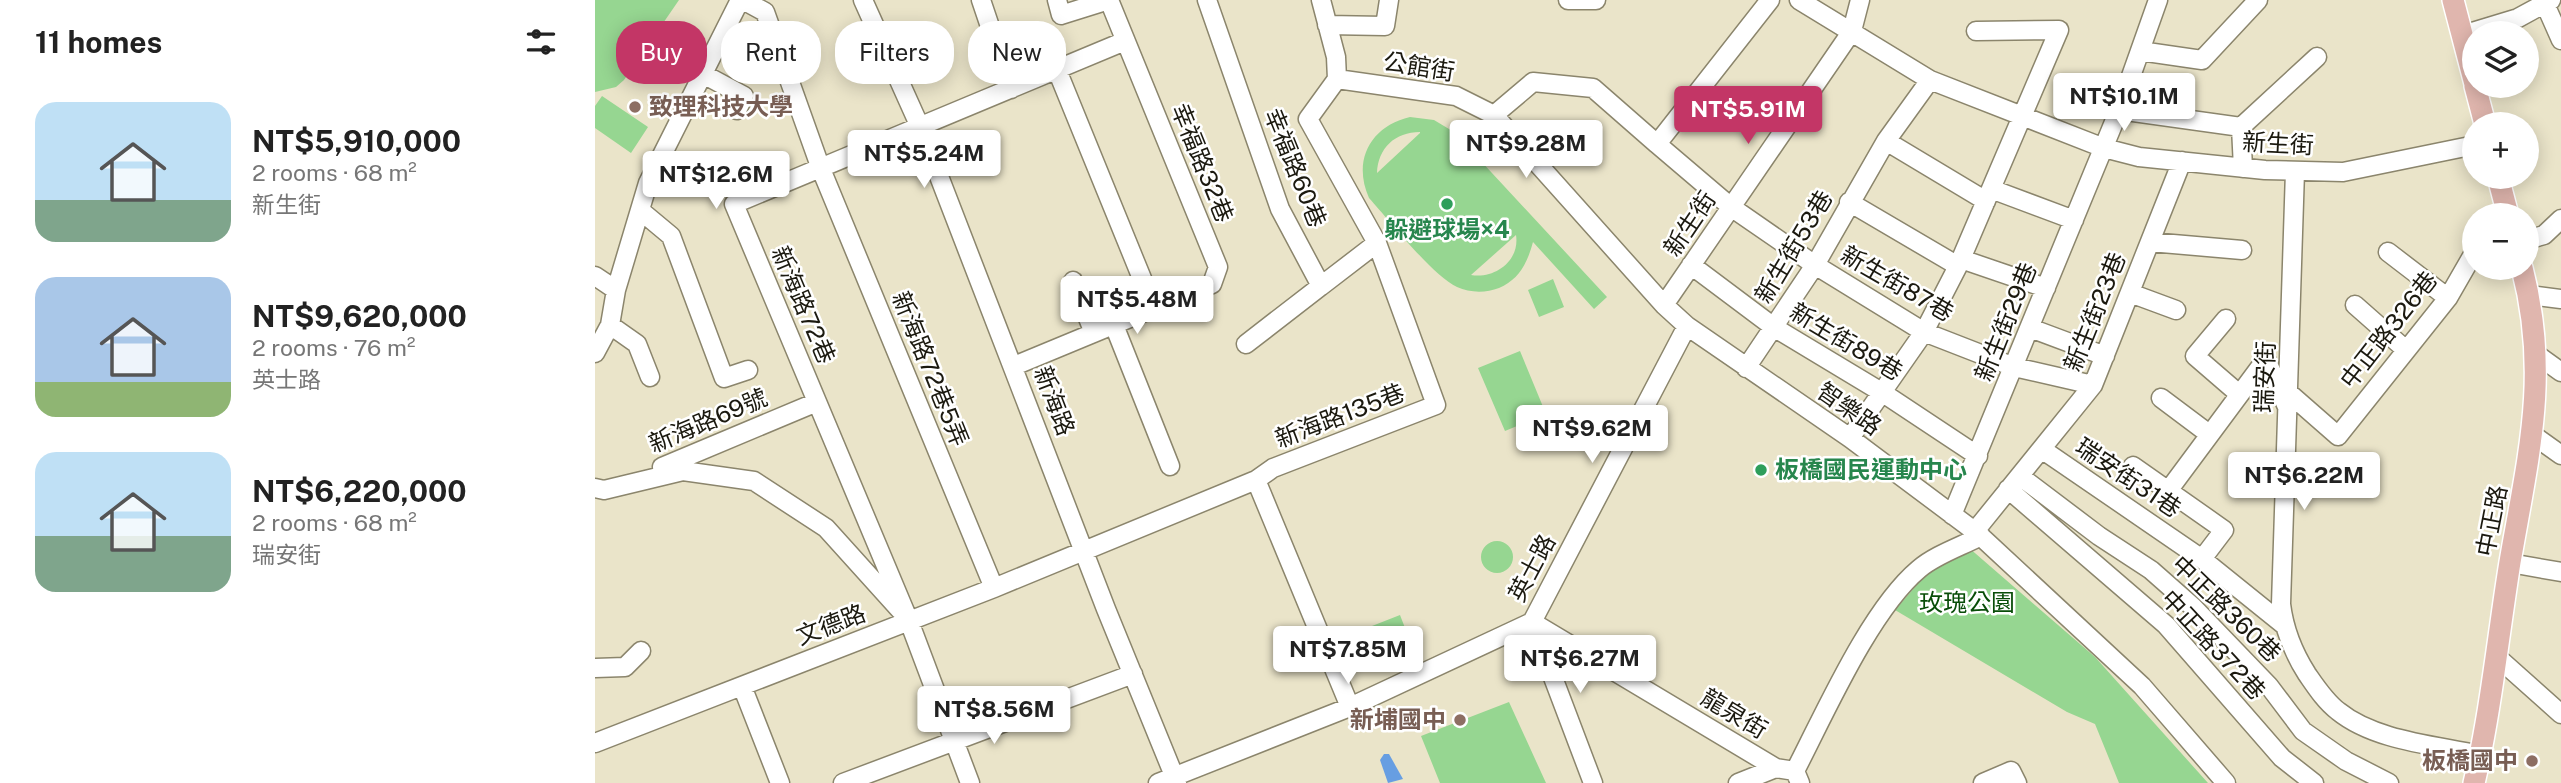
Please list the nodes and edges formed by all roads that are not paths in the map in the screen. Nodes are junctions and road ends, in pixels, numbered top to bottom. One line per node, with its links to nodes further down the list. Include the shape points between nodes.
1 (742, 0): 27 (street); 48 (street, 新海路72巷5弄, via 765,12)
2 (863, 0): 40 (street, 新海路)
3 (981, 0): 35 (street)
4 (1057, 0): 5 (street, 幸福路32巷, via 1061,15)
5 (1109, 0): 24 (street, 幸福路32巷)
6 (1207, 0): 68 (street, 幸福路60巷, via 1280,209)
7 (1321, 0): 19 (street)
8 (1389, 0): 19 (street, via 1385,26)
9 (1568, 0): 10 (street)
10 (1596, 0)
11 (1770, 0): 43 (street)
12 (1800, 0): 21 (street, 新生街)
13 (1860, 0): 21 (street, 新生街)
14 (2158, 0): 25 (street, 新生街29巷)
15 (2258, 0): 25 (street, via 2203,61)
16 (2453, 0): 22 (main road)
17 (2548, 2): 18 (street); 23 (street)
18 (2508, 21)
19 (1327, 25): 30 (street)
20 (1976, 31): 39 (street, via 2059,30)
21 (1851, 32): 31 (street, 新生街); 52 (street, 新生街)
22 (2462, 35)
23 (2561, 40)
24 (1125, 41): 28 (street, 新海路72巷); 77 (street, 幸福路32巷, via 1218,267 1212,284)
25 (2140, 51): 37 (street, 新生街29巷)
26 (2317, 57): 41 (street)
27 (707, 66)
28 (1066, 66)
29 (707, 76): 36 (street, via 744,96)
30 (1338, 79): 38 (street, 公館街, via 1456,96); 58 (street, 新海路135巷, via 1308,119)
31 (1930, 80): 39 (street, 新生街); 42 (street, 新生街53巷)
32 (698, 84): 53 (street, via 648,183)
33 (1023, 84): 35 (street, 新海路72巷)
34 (1063, 84): 77 (street)
35 (1011, 89): 40 (street, 新海路72巷)
36 (737, 110)
37 (2119, 110): 41 (street); 44 (street, 新生街29巷)
38 (1494, 115): 43 (street, 新生街87巷, via 1532,82 1593,88); 75 (street, 公館街)
39 (2023, 117): 44 (street, 新生街); 50 (street)
40 (920, 127): 48 (street, 新海路72巷); 92 (street, 新海路)
41 (2241, 127): 47 (street)
42 (1886, 141): 50 (street); 51 (street, 新生街53巷)
43 (1657, 144): 52 (street, 新生街87巷)
44 (2103, 148): 46 (street, 新生街); 55 (street, 新生街29巷)
45 (2462, 148): 49 (street, 新生街, via 2343,172)
46 (2182, 161): 47 (street, 新生街); 57 (street, 新生街23巷)
47 (2242, 168): 49 (street, 新生街)
48 (821, 169): 102 (street, 新海路72巷, via 734,204); 122 (street, 新海路72巷5弄)
49 (2295, 170): 103 (street, 瑞安街)
50 (1988, 195): 55 (street); 61 (street)
51 (1849, 202): 61 (street); 63 (street, 新生街53巷)
52 (1731, 207): 62 (street, 新生街); 63 (street, 新生街87巷)
53 (641, 211): 70 (street); 95 (street, via 671,236 724,378)
54 (2561, 219): 56 (street)
55 (2074, 220): 69 (street, 新生街29巷)
56 (2539, 236)
57 (2150, 242): 59 (street); 71 (street, 新生街23巷)
58 (1377, 243): 68 (street); 112 (street, 新海路135巷, via 1436,405 1273,468)
59 (2242, 250)
60 (2388, 252): 73 (street)
61 (1959, 262): 69 (street); 85 (street)
62 (1691, 265): 75 (street, 新生街); 83 (street, 新生街89巷)
63 (1815, 265): 83 (street, 新生街53巷); 85 (street, 新生街87巷)
64 (2462, 274): 73 (street, 中正路326巷)
65 (595, 276): 70 (street)
66 (2525, 280): 72 (main road, 中正路)
67 (1073, 281): 86 (street)
68 (1321, 286): 87 (street)
69 (2046, 288): 84 (street, 新生街29巷)
70 (616, 290): 80 (street)
71 (2130, 293): 78 (street); 91 (street, 新生街23巷)
72 (2529, 295): 74 (street); 90 (main road, 中正路)
73 (2448, 298): 88 (street, 中正路326巷)
74 (2561, 299)
75 (1664, 305): 82 (street, 公館街)
76 (2355, 305): 88 (street)
77 (1154, 308): 81 (street)
78 (2176, 310)
79 (2226, 318): 100 (street, via 2195,356)
80 (610, 325): 89 (street); 97 (street, via 637,344)
81 (1114, 325): 86 (street); 110 (street)
82 (1687, 326): 94 (street, 智樂路); 124 (street, 英士路)
83 (1775, 328): 94 (street, 新生街53巷); 99 (street, 新生街89巷)
84 (2030, 328): 91 (street); 93 (street, 新生街29巷)
85 (1924, 332): 93 (street, 新生街87巷); 99 (street)
86 (1094, 333): 92 (street)
87 (1246, 344)
88 (2406, 350): 103 (street, 中正路326巷, via 2338,436)
89 (595, 353)
90 (2536, 354): 96 (street); 105 (main road, 中正路)
91 (2105, 356): 98 (street, 新生街23巷)
92 (1014, 366): 118 (street, 新海路)
93 (2014, 367): 98 (street, 新生街87巷); 109 (street, 新生街29巷)
94 (1746, 368): 106 (street, 智樂路)
95 (748, 370)
96 (2561, 372)
97 (650, 377)
98 (2093, 386): 107 (street, 新生街23巷)
99 (1883, 393): 106 (street); 109 (street, 新生街89巷)
100 (2239, 394): 103 (street, via 2266,359); 104 (street)
101 (2161, 398): 104 (street)
102 (817, 402): 114 (street, 新海路69號); 123 (street, 新海路72巷)
103 (2289, 402): 125 (street, 瑞安街)
104 (2209, 434): 115 (street)
105 (2533, 435): 108 (street); 120 (main road, 中正路)
106 (1850, 438): 116 (street, 智樂路)
107 (2043, 450): 113 (street, 新生街23巷); 119 (street, 瑞安街31巷)
108 (2561, 455)
109 (1978, 456): 116 (street, 新生街29巷)
110 (1170, 466)
111 (2133, 466): 115 (street)
112 (1256, 480): 118 (street, 新海路135巷); 131 (street)
113 (2015, 483): 117 (street, 新生街23巷); 147 (street, 中正路372巷, via 2166,625 2282,758); 148 (street, 中正路360巷, via 2151,570 2269,686 2304,731 2346,761)
114 (603, 490): 123 (street, via 683,471 754,481 826,528)
115 (2168, 491): 119 (street, via 2224,530)
116 (1952, 515): 117 (street, 智樂路)
117 (1978, 533): 137 (street, via 1919,568 1886,607 1842,680); 146 (street, via 2142,686)
118 (1083, 549): 122 (street, 文德路); 129 (street, 新海路)
119 (2202, 559): 125 (street, 瑞安街31巷)
120 (2510, 563): 121 (street); 127 (main road, 中正路)
121 (2561, 572)
122 (994, 587): 123 (street, 文德路)
123 (909, 621): 130 (street, 文德路); 133 (street, 新海路72巷)
124 (1532, 622): 131 (street, 英士路); 136 (street, 龍泉街); 142 (street)
125 (2284, 625): 135 (street, 瑞安街, via 2300,663 2337,711 2382,733)
126 (641, 651): 128 (street, via 625,667)
127 (2496, 656): 132 (street); 135 (main road, 中正路)
128 (595, 668)
129 (1133, 674): 133 (street); 138 (street, 新海路)
130 (742, 686): 134 (street, 文德路); 139 (street)
131 (1350, 707): 138 (street, 英士路)
132 (2561, 714)
133 (956, 740): 140 (street); 141 (street, 新海路72巷)
134 (595, 743)
135 (2480, 755): 149 (main road, 中正路)
136 (1776, 768): 137 (street, 龍泉街); 143 (street)
137 (1797, 777)
138 (1170, 781)
139 (780, 783)
140 (843, 783)
141 (970, 783)
142 (1593, 783)
143 (1738, 783)
144 (1983, 783): 145 (street, via 2011,771)
145 (2017, 783)
146 (2226, 783)
147 (2314, 783)
148 (2389, 783)
149 (2474, 783)

